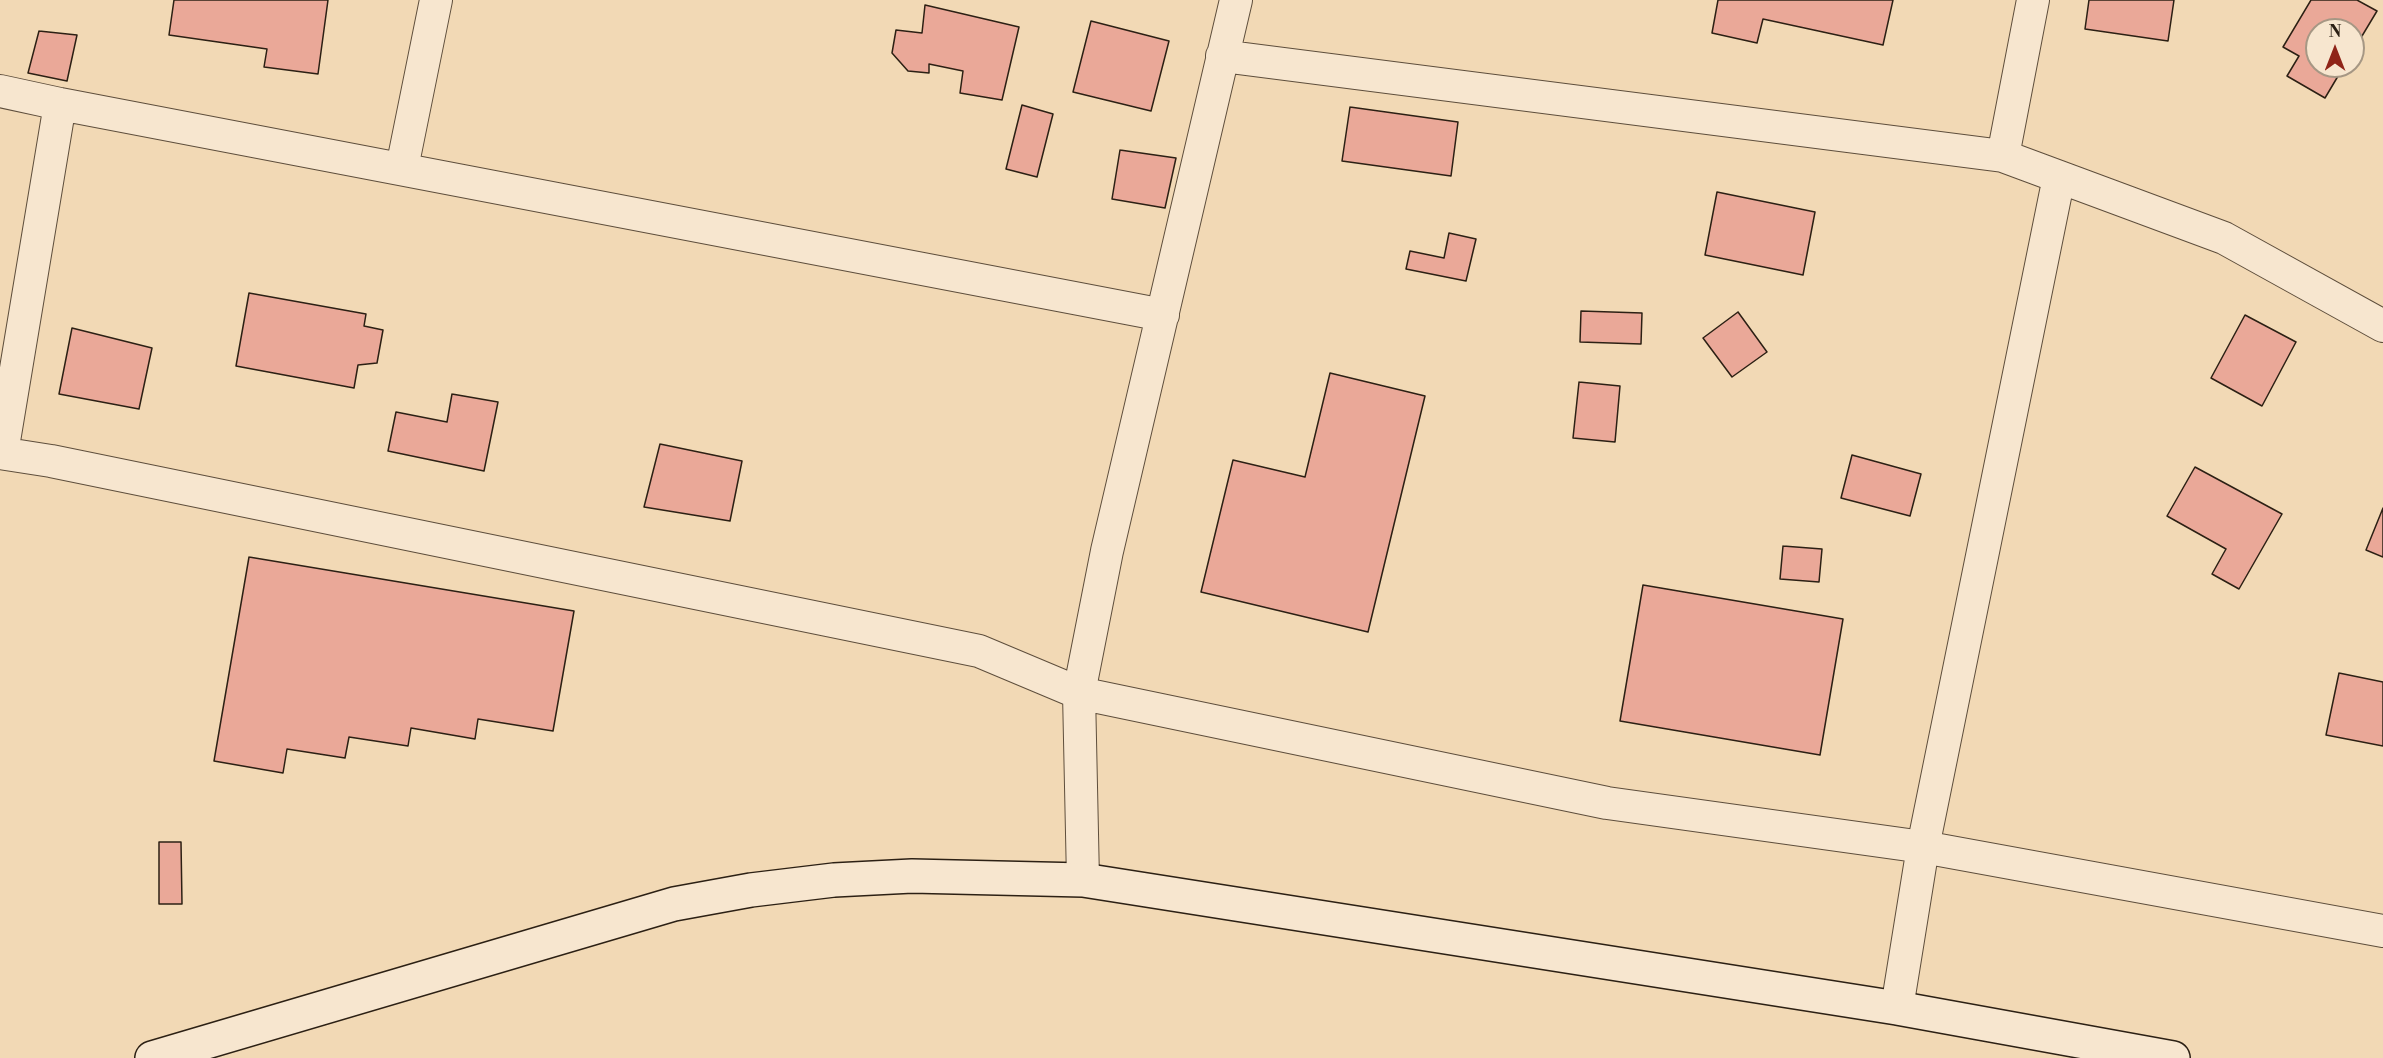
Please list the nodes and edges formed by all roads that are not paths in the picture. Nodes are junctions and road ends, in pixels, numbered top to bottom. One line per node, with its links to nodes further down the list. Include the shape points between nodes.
1 (436, 0): 8 (street)
2 (1236, 0): 4 (street)
3 (2033, 0): 7 (street)
4 (1222, 56): 7 (street); 10 (street)
5 (0, 91): 6 (street)
6 (60, 104): 8 (street); 12 (street)
7 (2003, 156): 9 (street)
8 (402, 168): 10 (street)
9 (2059, 177): 11 (street, via 2224,238); 14 (street)
10 (1163, 315): 13 (street, via 1107,551)
11 (2383, 326)
12 (1, 453): 13 (street, via 51,460 980,651)
13 (1079, 693): 14 (street, via 1607,803); 15 (street)
14 (1923, 847): 16 (street); 17 (street)
15 (1083, 880): 17 (street); 19 (street, via 834,880 674,904)
16 (2383, 931)
17 (1897, 1008): 18 (street)
18 (2161, 1057)
19 (152, 1058)

